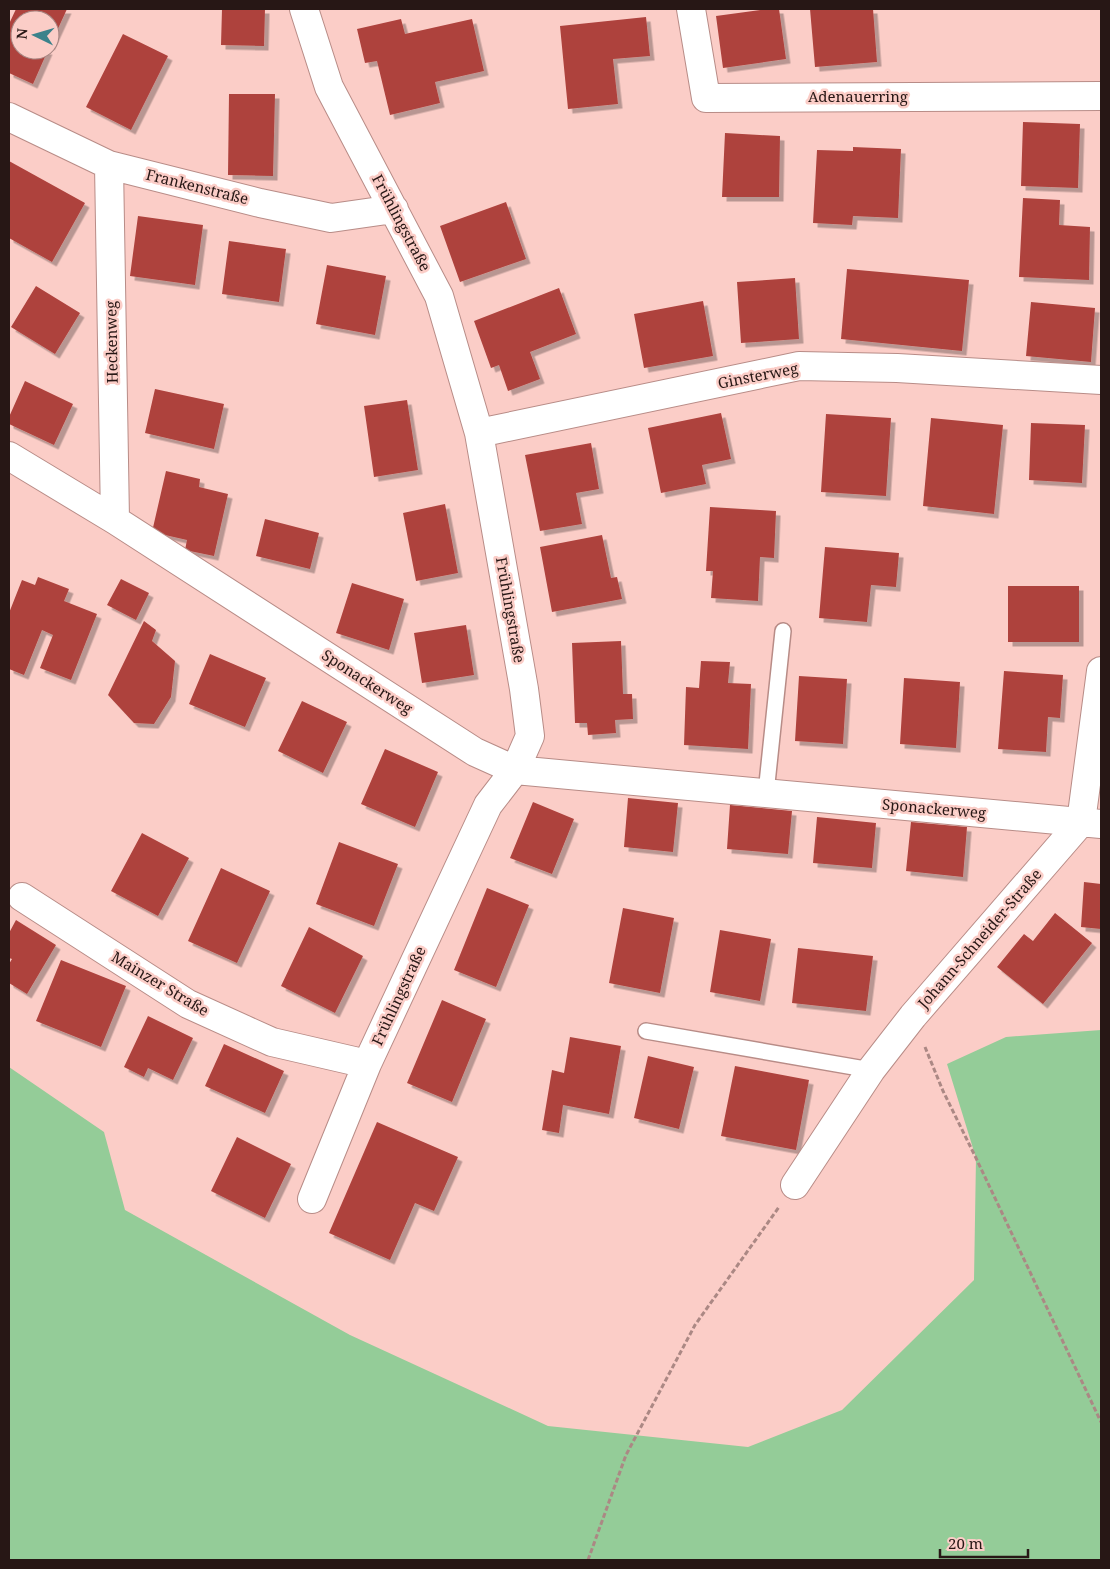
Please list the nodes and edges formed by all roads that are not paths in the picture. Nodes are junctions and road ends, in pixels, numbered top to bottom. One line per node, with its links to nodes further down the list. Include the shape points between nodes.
1 (304, 9): 6 (street, Frühlingstraße, via 329,87)
2 (691, 9): 3 (street, Adenauerring, via 706,98)
3 (1101, 96)
4 (9, 117): 5 (street, Frankenstraße)
5 (109, 164): 6 (street, Frankenstraße, via 331,218); 10 (street, Heckenweg)
6 (394, 209): 8 (street, Frühlingstraße, via 439,296)
7 (1101, 380): 8 (street, Ginsterweg, via 897,368 799,366)
8 (479, 434): 13 (street, Frühlingstraße, via 530,736)
9 (9, 456): 10 (street, Sponackerweg)
10 (115, 520): 13 (street, Sponackerweg, via 475,752)
11 (783, 631): 14 (lane)
12 (1101, 671): 15 (street)
13 (515, 770): 14 (street, Sponackerweg); 18 (street, Frühlingstraße, via 488,805)
14 (766, 793): 15 (street, Sponackerweg)
15 (1091, 823): 19 (street, Johann-Schneider-Straße, via 913,1016)
16 (22, 897): 18 (street, Mainzer Straße, via 188,1004 272,1042)
17 (646, 1031): 19 (lane)
18 (367, 1064): 21 (street, Frühlingstraße)
19 (871, 1070): 20 (street, Johann-Schneider-Straße)
20 (795, 1185)
21 (312, 1199)

